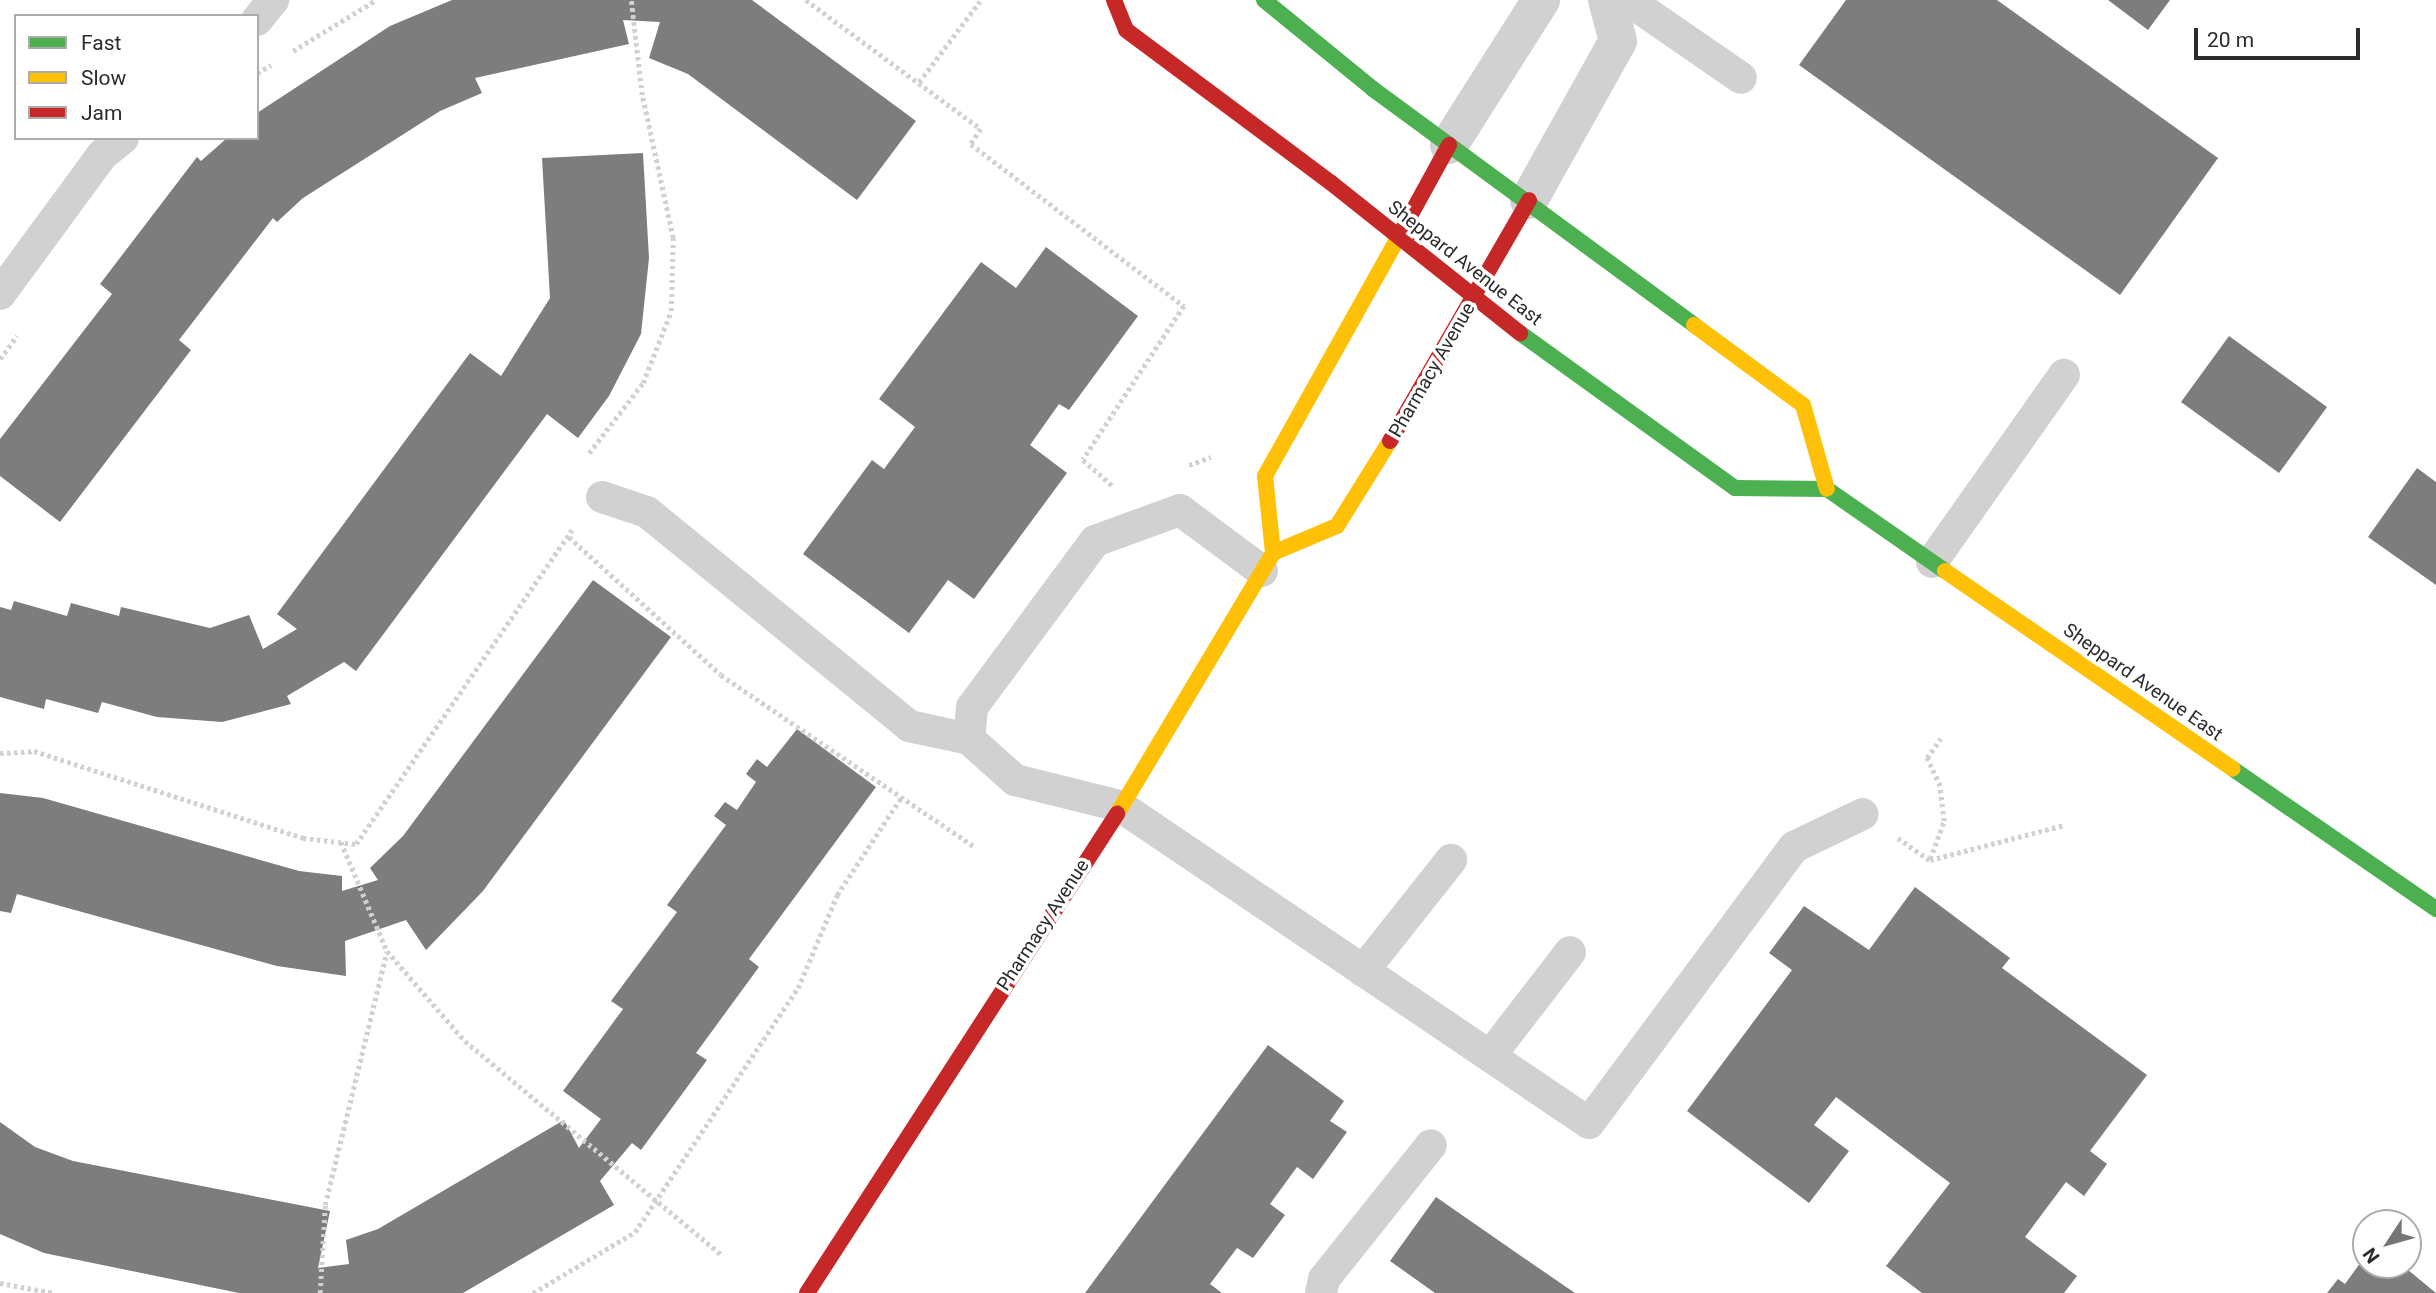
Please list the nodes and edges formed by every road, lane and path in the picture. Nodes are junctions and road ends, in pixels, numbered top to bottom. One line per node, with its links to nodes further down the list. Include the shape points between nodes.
1 (273, 0): 11 (lane)
2 (376, 0): 12 (path)
3 (631, 0): 24 (path, via 642,95 673,238 671,311 643,383)
4 (806, 0): 16 (path)
5 (1114, 0): 20 (main road, Sheppard Avenue East, via 1126,30 1330,182)
6 (1264, 0): 18 (main road)
7 (1541, 0): 18 (street)
8 (1607, 0): 19 (street, Pharmacy Avenue, via 1618,41)
9 (1628, 0): 15 (lane)
10 (980, 1): 16 (path)
11 (259, 18)
12 (289, 54)
13 (278, 60): 14 (path)
14 (259, 72)
15 (1741, 78)
16 (919, 82): 25 (path, via 981,129 971,144 1184,306 1083,460)
17 (121, 140): 21 (lane, via 102,155)
18 (1449, 145): 19 (main road); 20 (main road)
19 (1529, 200): 22 (main road, Pharmacy Avenue); 26 (main road, via 1803,405)
20 (1398, 239): 22 (main road, Sheppard Avenue East); 30 (main road, via 1265,476)
21 (0, 295)
22 (1474, 298): 26 (main road, Sheppard Avenue East, via 1735,488); 30 (main road, Pharmacy Avenue, via 1336,526)
23 (2064, 375): 31 (lane)
24 (587, 456)
25 (1117, 489)
26 (1827, 489): 31 (main road, Sheppard Avenue East)
27 (601, 497): 33 (lane, via 647,512 909,726)
28 (573, 522): 29 (path)
29 (569, 537): 35 (path, via 721,675); 39 (path, via 356,844)
30 (1267, 562): 33 (lane, via 1180,510 1096,541 972,708); 36 (main road, Pharmacy Avenue, via 1158,750)
31 (1933, 562): 43 (main road, Sheppard Avenue East)
32 (1941, 738): 42 (path, via 1927,758 1940,786 1944,821)
33 (970, 739): 36 (lane, via 1015,779)
34 (0, 753): 39 (path, via 34,751 303,838)
35 (902, 796): 40 (path); 49 (path, via 837,895 797,988)
36 (1120, 806): 46 (lane); 55 (main road, Pharmacy Avenue)
37 (1863, 814): 42 (path); 47 (lane, via 1794,847 1589,1124)
38 (2064, 825): 42 (path)
39 (341, 842): 44 (path)
40 (975, 847)
41 (1451, 860): 46 (lane)
42 (1930, 860)
43 (2436, 909)
44 (387, 950): 49 (path, via 465,1041); 53 (path, via 325,1205)
45 (1570, 952): 47 (lane)
46 (1363, 971): 47 (lane)
47 (1490, 1056)
48 (1432, 1145): 56 (lane, via 1324,1279)
49 (656, 1201): 50 (path); 54 (path, via 635,1232)
50 (722, 1255)
51 (0, 1283): 52 (path)
52 (54, 1293)
53 (320, 1293)
54 (533, 1293)
55 (807, 1293)
56 (1321, 1293)

